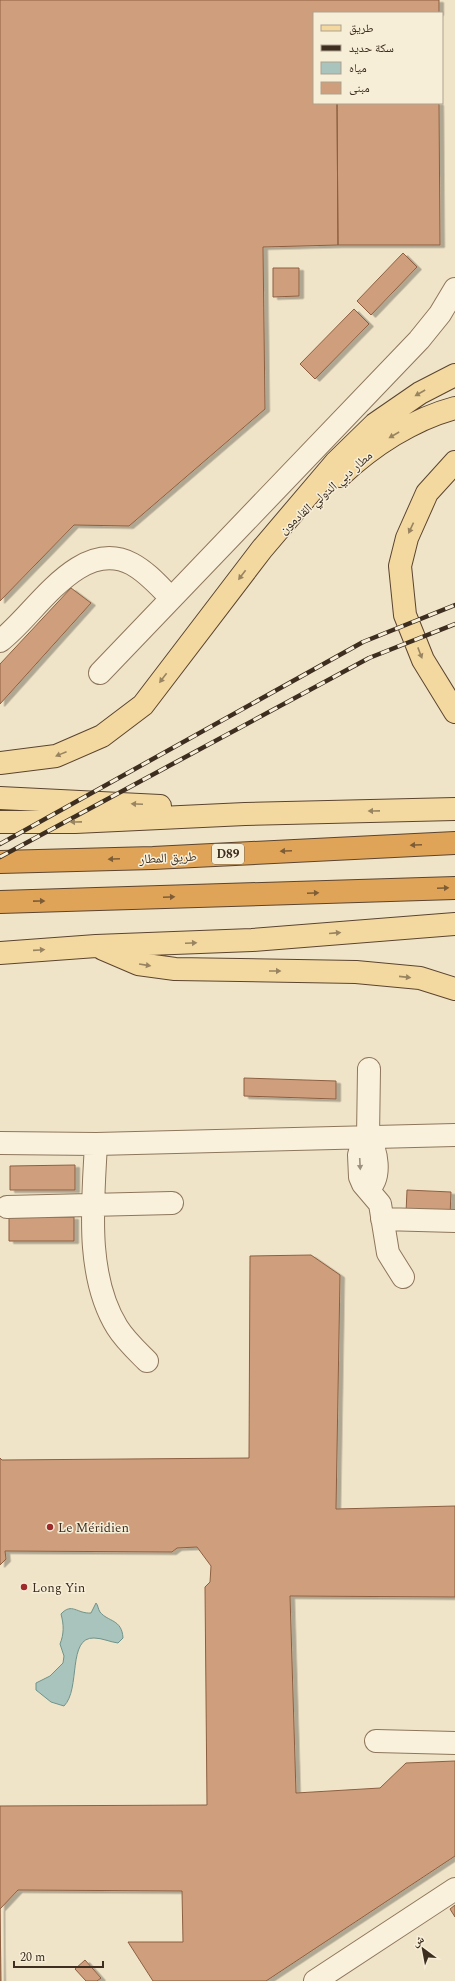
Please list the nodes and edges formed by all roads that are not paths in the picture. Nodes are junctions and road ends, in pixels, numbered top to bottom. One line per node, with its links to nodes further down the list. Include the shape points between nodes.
1 (455, 289): 6 (lane, via 440,314 419,340)
2 (455, 375): 5 (main road, one-way to 5, via 420,393 375,424 336,462)
3 (455, 408): 5 (main road, مطار دبي الدولي القادمون, one-way to 5, via 436,413 392,437 354,464)
4 (455, 462): 9 (main road, one-way to 9, via 427,493 407,538 400,566 405,615 423,660)
5 (262, 549): 10 (main road, one-way to 10, via 143,705 102,736 56,756)
6 (171, 598): 7 (lane, via 142,570 130,563 117,559 90,562 61,580); 8 (lane)
7 (0, 641)
8 (100, 674)
9 (455, 712)
10 (0, 763)
11 (0, 798): 13 (main road, one-way to 11, via 184,807)
12 (455, 809): 13 (main road, one-way to 13)
13 (245, 814): 14 (main road, one-way to 14, via 75,822)
14 (0, 822)
15 (455, 843): 16 (highway, طريق المطار / D89, one-way to 16, via 153,858)
16 (0, 862)
17 (455, 888): 18 (highway, one-way to 17)
18 (0, 902)
19 (455, 924): 20 (main road, one-way to 19, via 252,940)
20 (96, 946): 21 (main road, one-way to 20); 22 (main road, one-way to 22, via 138,964 175,969 356,972 420,978)
21 (0, 953)
22 (455, 989)
23 (369, 1069): 25 (lane)
24 (455, 1135): 25 (lane)
25 (368, 1137): 27 (lane); 31 (lane, via 361,1148 361,1180 380,1204)
26 (0, 1143): 27 (lane)
27 (96, 1144): 29 (lane)
28 (172, 1203): 29 (lane)
29 (93, 1205): 30 (lane); 34 (lane, via 95,1261 106,1305 130,1345)
30 (7, 1207)
31 (382, 1220): 32 (lane); 33 (lane, via 388,1253)
32 (455, 1221)
33 (403, 1277)
34 (147, 1361)
35 (376, 1741): 36 (lane)
36 (455, 1743)
37 (455, 1889): 38 (lane)
38 (315, 1981)

